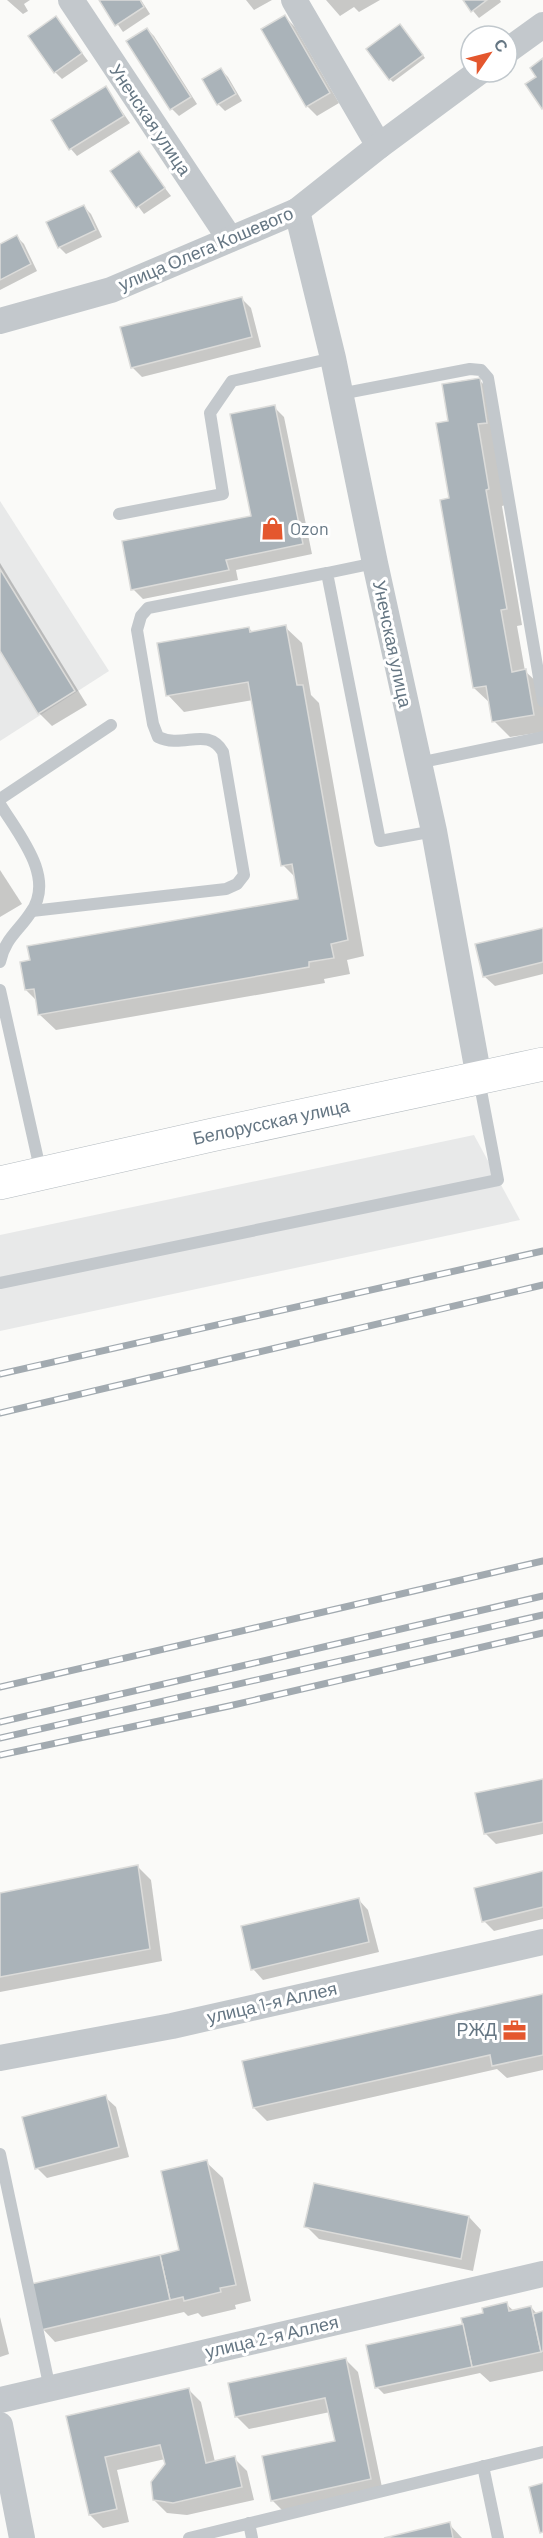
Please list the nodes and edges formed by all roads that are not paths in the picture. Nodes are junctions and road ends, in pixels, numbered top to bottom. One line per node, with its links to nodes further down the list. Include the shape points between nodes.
1 (70, 0): 8 (street, Унечская улица)
2 (294, 0): 6 (street)
3 (543, 25): 4 (street)
4 (519, 42)
5 (463, 84): 6 (street, улица Олега Кошевого)
6 (379, 146): 7 (street, улица Олега Кошевого)
7 (297, 211): 8 (street, улица Олега Кошевого); 10 (street, Унечская улица)
8 (230, 239): 9 (street, улица Олега Кошевого, via 111,290)
9 (0, 321)
10 (333, 358): 11 (street, Унечская улица); 12 (lane, via 232,381 210,413 223,494)
11 (340, 394): 13 (street, Унечская улица); 15 (lane, via 482,370 488,378)
12 (119, 514)
13 (375, 563): 14 (lane); 19 (street, Унечская улица)
14 (327, 573): 21 (lane, via 380,841); 22 (lane, via 148,608 141,616 137,630 158,737 170,742 205,739 218,743 223,752 244,875 237,884 226,889)
15 (538, 650): 16 (lane)
16 (543, 701)
17 (111, 725): 20 (lane)
18 (543, 737): 19 (lane)
19 (418, 763): 21 (street, Унечская улица)
20 (0, 801): 22 (lane, via 40,880 40,895)
21 (434, 831): 26 (street, Унечская улица)
22 (32, 911): 23 (lane, via 3,946)
23 (0, 962)
24 (0, 990): 27 (lane)
25 (543, 1064): 26 (main road, Белорусская улица)
26 (479, 1078): 27 (main road, Белорусская улица); 29 (lane, via 498,1180)
27 (42, 1174): 28 (main road, Белорусская улица)
28 (0, 1184)
29 (0, 1283)
30 (543, 1942): 31 (street, улица 1-я Аллея, via 172,2026)
31 (0, 2058)
32 (0, 2154): 34 (lane)
33 (543, 2274): 34 (street, улица 2-я Аллея)
34 (50, 2389): 35 (street, улица 2-я Аллея)
35 (0, 2400)
36 (0, 2425): 40 (street)
37 (543, 2452): 38 (lane)
38 (483, 2466): 39 (lane); 43 (lane)
39 (249, 2523): 41 (lane); 42 (lane)
40 (22, 2538)
41 (189, 2538)
42 (252, 2538)
43 (498, 2538)

